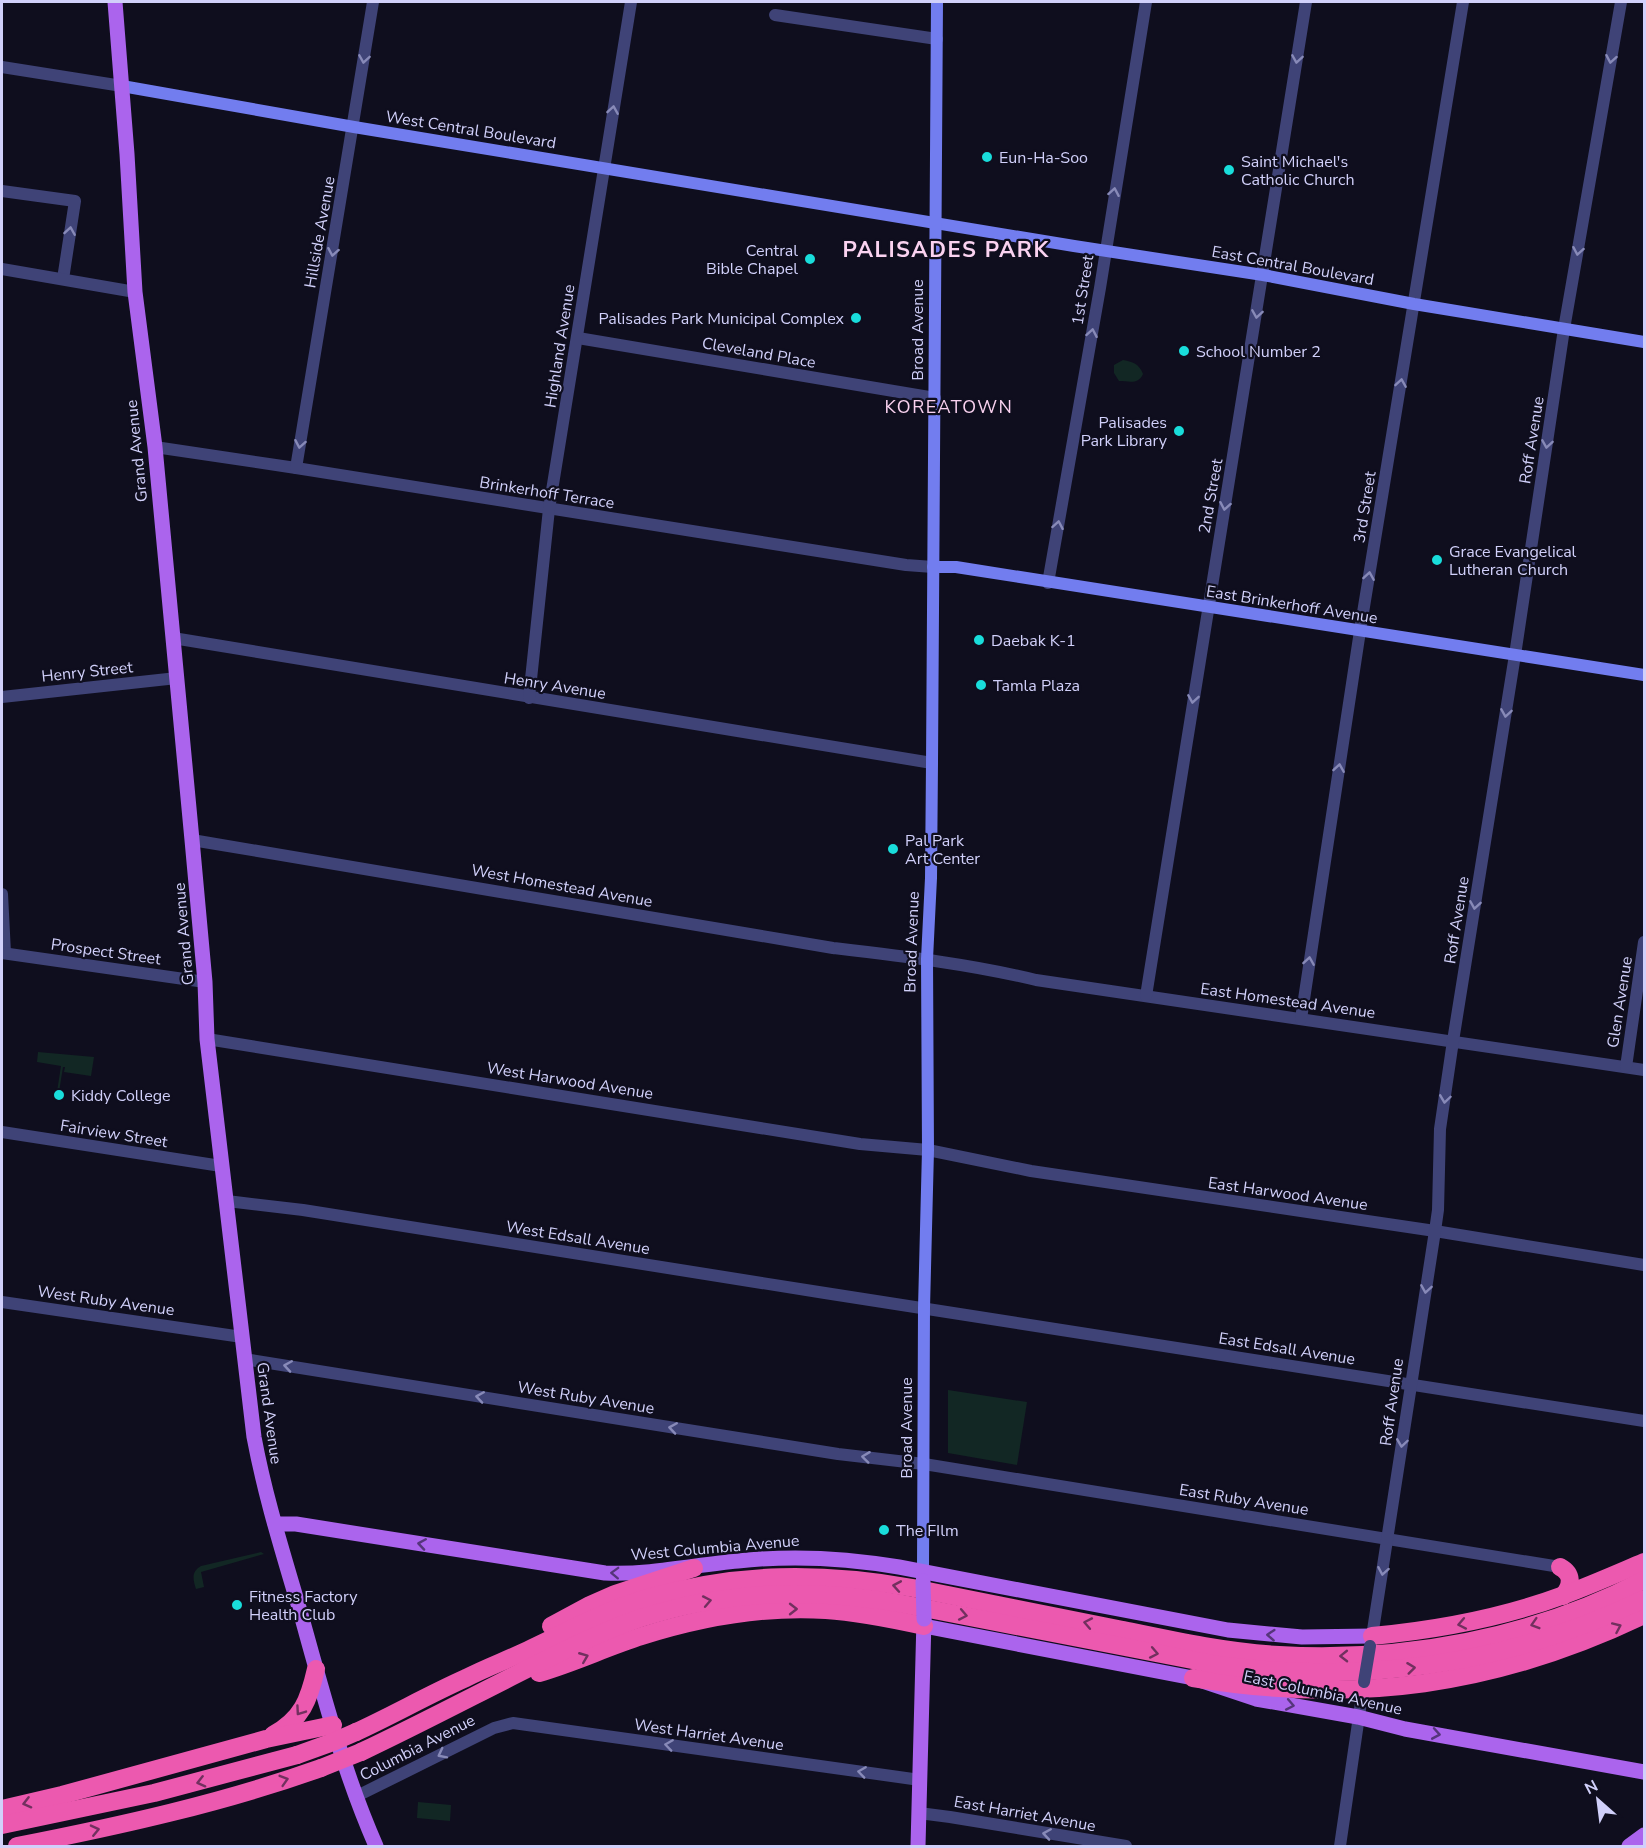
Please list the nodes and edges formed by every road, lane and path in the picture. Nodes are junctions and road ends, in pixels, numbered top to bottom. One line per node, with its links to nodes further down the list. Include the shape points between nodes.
1 (115, 2): 12 (main road, Grand Avenue)
2 (373, 2): 13 (street, Hillside Avenue, one-way to 13)
3 (631, 2): 14 (street, Highland Avenue, one-way to 3)
4 (938, 2): 10 (main road, Broad Avenue)
5 (1146, 2): 17 (street, 1st Street, one-way to 5)
6 (1306, 2): 19 (street, 2nd Street, one-way to 19)
7 (1463, 2): 22 (street, 3rd Street)
8 (1621, 2): 23 (street, Roff Avenue, one-way to 23)
9 (775, 15): 10 (street)
10 (937, 39): 16 (main road, Broad Avenue)
11 (2, 69): 12 (street, West Central Boulevard)
12 (122, 86): 13 (main road, West Central Boulevard); 21 (main road, Grand Avenue)
13 (354, 127): 14 (main road, West Central Boulevard); 28 (street, Hillside Avenue, one-way to 28)
14 (604, 168): 16 (main road, West Central Boulevard); 24 (street, Highland Avenue)
15 (2, 190): 20 (street, one-way to 15, via 75,201)
16 (935, 222): 17 (main road, East Central Boulevard); 26 (main road, Broad Avenue)
17 (1105, 249): 19 (main road, East Central Boulevard); 31 (street, 1st Street, one-way to 17)
18 (2, 269): 20 (street)
19 (1263, 275): 22 (main road, East Central Boulevard); 32 (street, 2nd Street, one-way to 32)
20 (63, 279): 21 (street)
21 (135, 292): 27 (main road, Grand Avenue)
22 (1414, 304): 23 (main road, East Central Boulevard); 33 (street, 3rd Street, one-way to 22)
23 (1564, 329): 25 (main road, East Central Boulevard); 35 (street, Roff Avenue, one-way to 35)
24 (578, 338): 26 (street, Cleveland Place); 29 (street, Highland Avenue)
25 (1644, 342)
26 (935, 398): 30 (main road, Broad Avenue)
27 (155, 447): 28 (street, Brinkerhoff Terrace); 34 (main road, Grand Avenue)
28 (296, 468): 29 (street, Brinkerhoff Terrace)
29 (549, 509): 30 (street, Brinkerhoff Terrace, via 906,566); 39 (street, Highland Avenue)
30 (933, 567): 31 (main road, East Brinkerhoff Avenue, via 956,567); 40 (main road, Broad Avenue)
31 (1048, 583): 32 (main road, East Brinkerhoff Avenue)
32 (1207, 607): 33 (main road, East Brinkerhoff Avenue); 47 (street, 2nd Street, one-way to 47)
33 (1360, 631): 35 (main road, East Brinkerhoff Avenue); 48 (street, 3rd Street, one-way to 33)
34 (173, 638): 37 (main road, Grand Avenue); 39 (street, Henry Avenue)
35 (1515, 655): 36 (main road, East Brinkerhoff Avenue); 50 (street, Roff Avenue, one-way to 50)
36 (1644, 675)
37 (177, 678): 38 (street, Henry Street); 41 (main road, Grand Avenue)
38 (2, 697)
39 (529, 698): 40 (street, Henry Avenue)
40 (932, 763): 45 (main road, Broad Avenue)
41 (192, 840): 45 (street, West Homestead Avenue, via 833,948); 46 (main road, Grand Avenue)
42 (2, 894): 44 (street)
43 (1644, 942): 51 (street, Glen Avenue)
44 (3, 953): 46 (street, Prospect Street)
45 (927, 959): 47 (street, East Homestead Avenue); 54 (main road, Broad Avenue)
46 (205, 982): 49 (main road, Grand Avenue)
47 (1146, 996): 48 (street, East Homestead Avenue)
48 (1300, 1019): 50 (street, East Homestead Avenue)
49 (207, 1039): 54 (street, West Harwood Avenue, via 860,1144); 55 (main road, Grand Avenue)
50 (1453, 1041): 51 (street, East Homestead Avenue); 57 (street, Roff Avenue, one-way to 57, via 1440,1129)
51 (1626, 1067): 52 (street, East Homestead Avenue)
52 (1644, 1070)
53 (2, 1132): 55 (street, Fairview Street)
54 (928, 1150): 57 (street, East Harwood Avenue, via 1030,1171); 60 (main road, Broad Avenue)
55 (221, 1166): 56 (main road, Grand Avenue)
56 (227, 1201): 60 (street, West Edsall Avenue, via 303,1209); 61 (main road, Grand Avenue)
57 (1435, 1232): 58 (street, East Harwood Avenue); 63 (street, Roff Avenue, one-way to 63)
58 (1644, 1265)
59 (2, 1302): 61 (street, West Ruby Avenue)
60 (924, 1308): 63 (street, East Edsall Avenue); 65 (main road, Broad Avenue)
61 (242, 1337): 62 (main road, Grand Avenue)
62 (244, 1359): 65 (street, West Ruby Avenue, one-way to 62, via 838,1454); 66 (main road, Grand Avenue, via 257,1454)
63 (1410, 1385): 64 (street, East Edsall Avenue); 67 (street, Roff Avenue, one-way to 67)
64 (1644, 1421)
65 (924, 1464): 67 (street, East Ruby Avenue); 71 (main road, Broad Avenue)
66 (275, 1524): 70 (main road, West Columbia Avenue, one-way to 66, via 605,1573 296,1524); 78 (main road, Grand Avenue)
67 (1388, 1539): 69 (street, East Ruby Avenue); 77 (street, Roff Avenue, one-way to 77)
68 (1644, 1562): 73 (highway)
69 (1560, 1567): 73 (highway, via 1568,1573 1570,1582)
70 (694, 1568): 71 (main road, West Columbia Avenue, via 804,1557 866,1562); 79 (highway, via 590,1605)
71 (923, 1576): 76 (main road, Broad Avenue, bridge); 77 (main road, West Columbia Avenue, one-way to 71, via 1228,1630)
72 (1644, 1580): 79 (highway, one-way to 79, via 1567,1614 1497,1635 1448,1646 1326,1656 1204,1646 865,1580 815,1576 741,1579 667,1593 621,1607)
73 (1563, 1596): 77 (highway, one-way to 77, via 1508,1613)
74 (1644, 1599): 82 (highway, one-way to 74, via 639,1619 694,1604 758,1594 872,1598 1218,1665 1317,1673 1392,1670 1488,1654 1560,1634)
75 (1644, 1615): 81 (highway, one-way to 75, via 1428,1683 1490,1672 1564,1648)
76 (924, 1622): 80 (main road, East Columbia Avenue); 82 (highway, one-way to 76, via 666,1629 748,1612 828,1610); 88 (main road, Broad Avenue)
77 (1371, 1641): 81 (street, Roff Avenue, bridge)
78 (316, 1669): 84 (main road, Grand Avenue); 86 (highway, one-way to 86, via 300,1713)
79 (465, 1678): 92 (highway, one-way to 92, bridge, via 356,1732 297,1755 154,1793)
80 (1193, 1678): 81 (highway, via 1287,1690); 83 (main road, East Columbia Avenue, one-way to 83, via 1256,1699)
81 (1364, 1686): 83 (street, Roff Avenue)
82 (489, 1688): 94 (highway, one-way to 82, bridge, via 184,1808 321,1768)
83 (1358, 1717): 87 (main road, East Columbia Avenue, one-way to 87); 98 (street, Roff Avenue)
84 (333, 1725): 86 (highway); 89 (main road, Grand Avenue)
85 (494, 1728): 88 (street, West Harriet Avenue, one-way to 85, via 517,1723); 89 (street, Columbia Avenue, one-way to 89)
86 (266, 1739): 90 (highway, one-way to 90)
87 (1644, 1772)
88 (920, 1780): 91 (main road, Broad Avenue)
89 (355, 1797): 95 (main road, Grand Avenue)
90 (2, 1809)
91 (919, 1813): 96 (main road, Broad Avenue); 97 (street, East Harriet Avenue, one-way to 91)
92 (2, 1825)
93 (1644, 1835): 99 (main road)
94 (17, 1846)
95 (376, 1846)
96 (918, 1846)
97 (1126, 1846)
98 (1340, 1846)
99 (1629, 1846)

